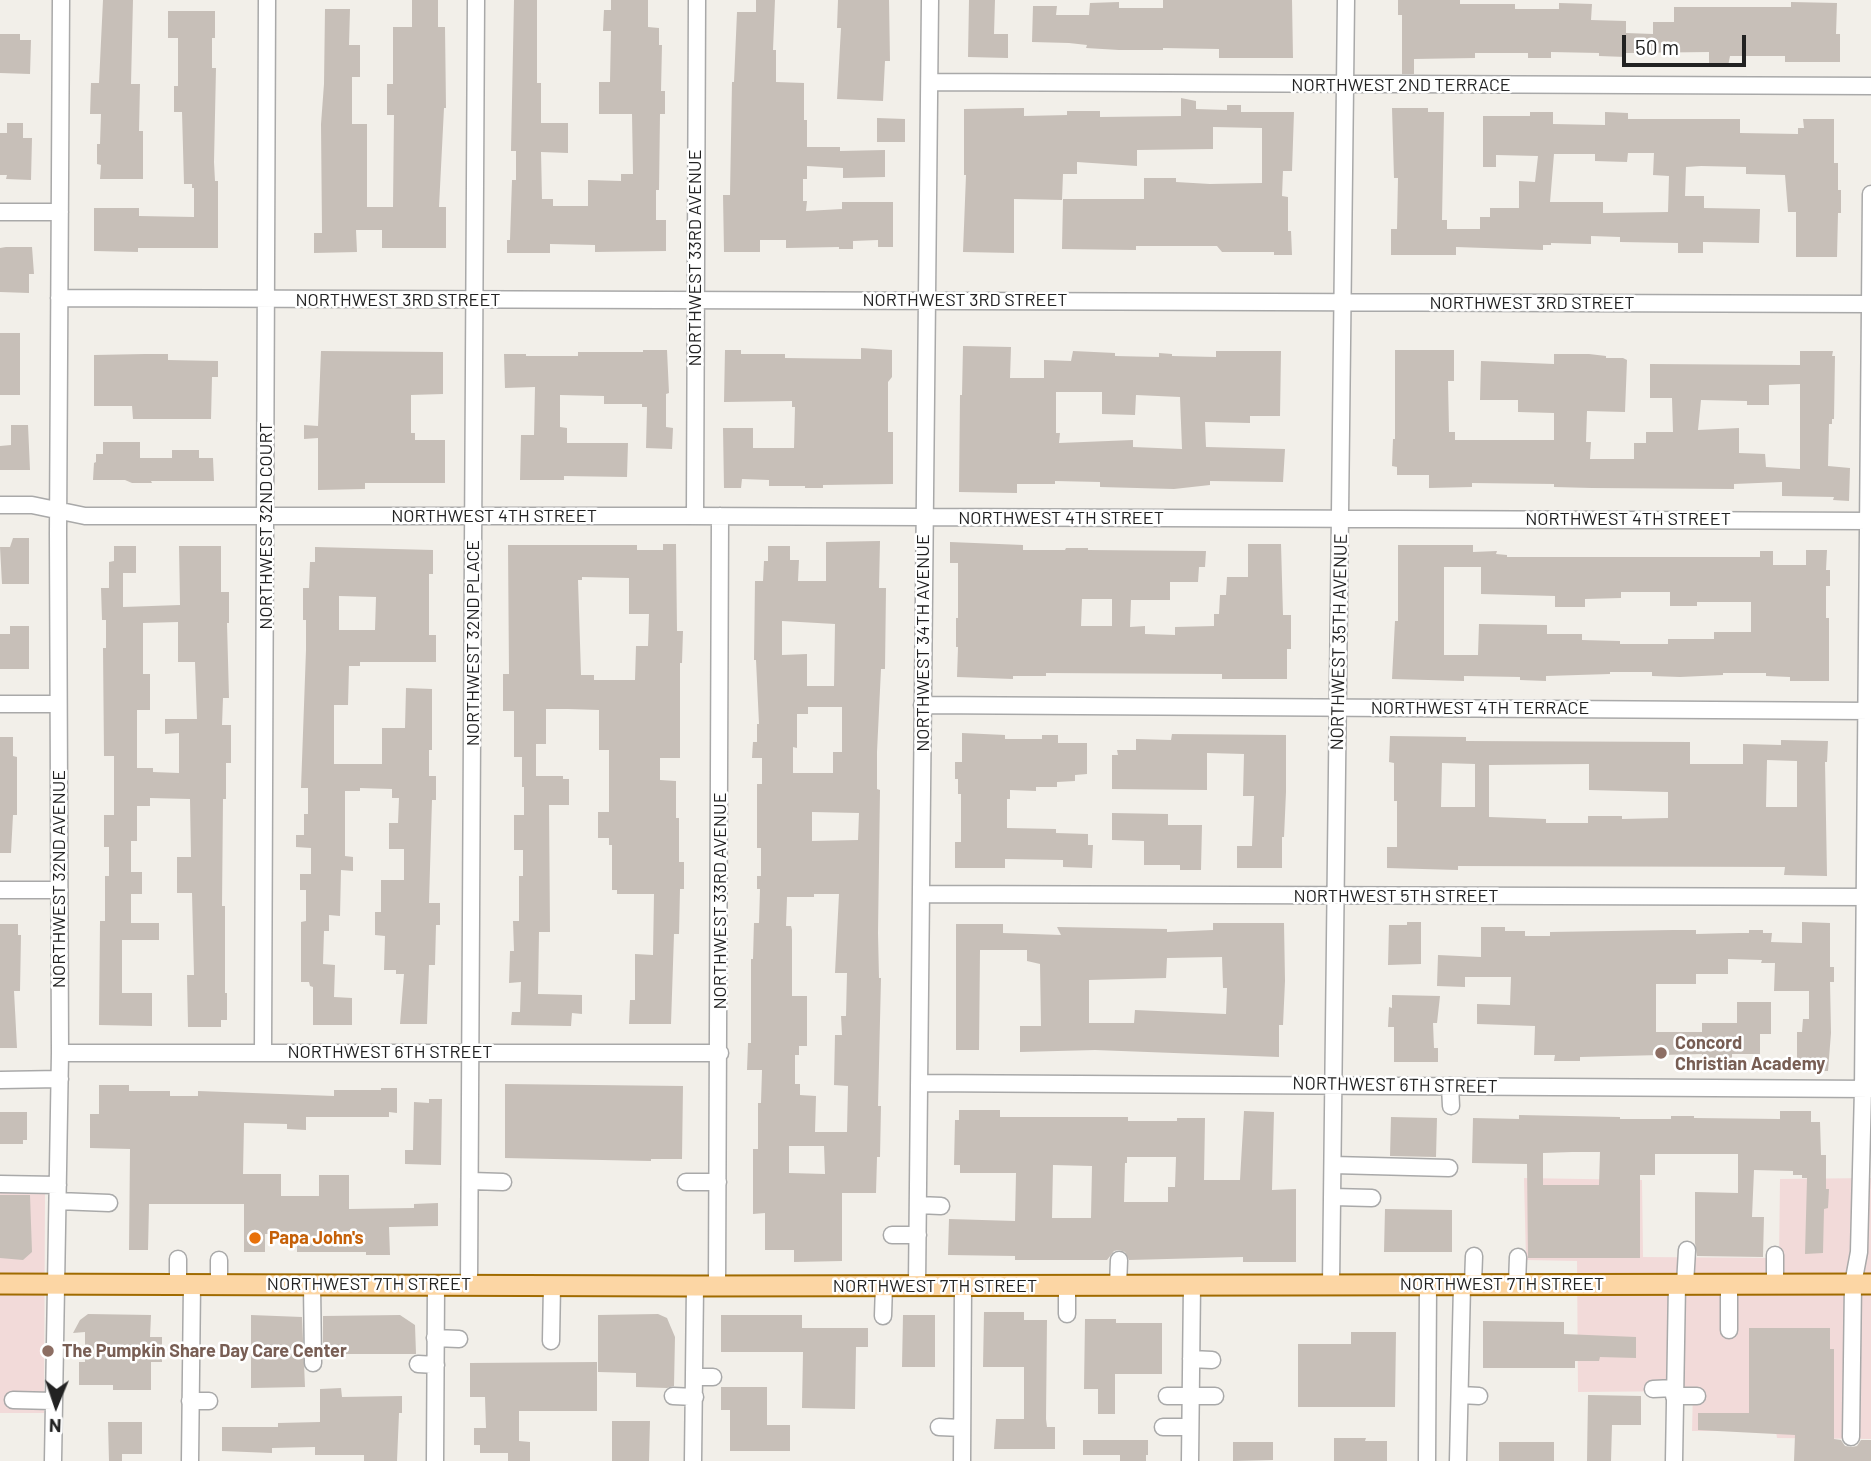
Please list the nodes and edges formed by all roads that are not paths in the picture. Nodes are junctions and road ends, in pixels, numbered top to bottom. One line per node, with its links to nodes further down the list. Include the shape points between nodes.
1 (61, 0): 12 (street)
2 (267, 0): 14 (street, NORTHWEST 32ND COURT)
3 (476, 0): 15 (street, NORTHWEST 32ND PLACE)
4 (697, 0): 16 (street, NORTHWEST 33RD AVENUE)
5 (930, 0): 7 (street, NORTHWEST 34TH AVENUE)
6 (1346, 0): 8 (street, NORTHWEST 35TH AVENUE)
7 (930, 82): 8 (street, NORTHWEST 2ND TERRACE); 17 (street, NORTHWEST 34TH AVENUE)
8 (1346, 85): 9 (street, NORTHWEST 2ND TERRACE); 18 (street, NORTHWEST 35TH AVENUE)
9 (1871, 86)
10 (1871, 194): 19 (street)
11 (0, 212): 12 (street)
12 (60, 212): 13 (street, NORTHWEST 32ND AVENUE)
13 (59, 298): 14 (street, NORTHWEST 3RD STREET); 21 (street, NORTHWEST 32ND AVENUE)
14 (267, 299): 15 (street, NORTHWEST 3RD STREET); 22 (street, NORTHWEST 32ND COURT)
15 (475, 300): 16 (street, NORTHWEST 3RD STREET); 23 (street, NORTHWEST 32ND PLACE)
16 (695, 300): 17 (street, NORTHWEST 3RD STREET); 24 (street, NORTHWEST 33RD AVENUE)
17 (926, 300): 18 (street, NORTHWEST 3RD STREET); 26 (street, NORTHWEST 34TH AVENUE)
18 (1341, 302): 19 (street, NORTHWEST 3RD STREET); 27 (street, NORTHWEST 35TH AVENUE)
19 (1870, 304): 28 (street)
20 (0, 505): 21 (street, NORTHWEST 4TH STREET)
21 (58, 510): 22 (street, NORTHWEST 4TH STREET, via 85,516); 30 (street, NORTHWEST 32ND AVENUE)
22 (266, 516): 23 (street, NORTHWEST 4TH STREET); 39 (street, NORTHWEST 32ND COURT)
23 (474, 516): 24 (street, NORTHWEST 4TH STREET); 41 (street, NORTHWEST 32ND PLACE)
24 (695, 516): 25 (street, NORTHWEST 4TH STREET)
25 (720, 516): 26 (street, NORTHWEST 4TH STREET); 42 (street, NORTHWEST 33RD AVENUE)
26 (924, 517): 27 (street, NORTHWEST 4TH STREET); 31 (street, NORTHWEST 34TH AVENUE)
27 (1341, 518): 28 (street, NORTHWEST 4TH STREET); 32 (street, NORTHWEST 35TH AVENUE)
28 (1869, 521): 33 (street)
29 (0, 704): 30 (street)
30 (58, 704): 35 (street, NORTHWEST 32ND AVENUE)
31 (922, 705): 32 (street, NORTHWEST 4TH TERRACE); 36 (street, NORTHWEST 34TH AVENUE)
32 (1338, 707): 33 (street, NORTHWEST 4TH TERRACE); 37 (street, NORTHWEST 35TH AVENUE)
33 (1868, 711): 38 (street)
34 (0, 890): 35 (street)
35 (59, 890): 40 (street, NORTHWEST 32ND AVENUE)
36 (921, 894): 37 (street, NORTHWEST 5TH STREET); 45 (street, NORTHWEST 34TH AVENUE)
37 (1337, 896): 38 (street, NORTHWEST 5TH STREET); 46 (street, NORTHWEST 35TH AVENUE)
38 (1868, 897): 48 (street)
39 (263, 1052): 40 (street, NORTHWEST 6TH STREET); 41 (street, NORTHWEST 6TH STREET)
40 (60, 1053): 43 (street, NORTHWEST 32ND AVENUE)
41 (471, 1053): 42 (street, NORTHWEST 6TH STREET); 52 (street, NORTHWEST 32ND PLACE)
42 (719, 1053): 55 (street, NORTHWEST 33RD AVENUE)
43 (60, 1079): 44 (street); 57 (street, NORTHWEST 32ND AVENUE)
44 (0, 1080)
45 (919, 1083): 46 (street, NORTHWEST 6TH STREET); 61 (street, NORTHWEST 34TH AVENUE)
46 (1334, 1084): 47 (street, NORTHWEST 6TH STREET); 50 (street, NORTHWEST 35TH AVENUE)
47 (1450, 1086): 48 (street, NORTHWEST 6TH STREET); 49 (street)
48 (1867, 1089): 63 (street)
49 (1451, 1106)
50 (1333, 1165): 51 (street); 58 (street, NORTHWEST 35TH AVENUE)
51 (1449, 1168)
52 (471, 1181): 53 (street); 87 (street, NORTHWEST 32ND PLACE)
53 (503, 1182)
54 (686, 1182): 55 (street)
55 (718, 1182): 93 (street, NORTHWEST 33RD AVENUE)
56 (0, 1184): 57 (street)
57 (58, 1193): 60 (street); 85 (street, NORTHWEST 32ND AVENUE)
58 (1333, 1197): 59 (street); 78 (street, NORTHWEST 35TH AVENUE)
59 (1372, 1198)
60 (109, 1203)
61 (918, 1205): 62 (street); 65 (street, NORTHWEST 34TH AVENUE)
62 (941, 1206)
63 (1866, 1230): 84 (street, via 1859,1252)
64 (892, 1235): 65 (street)
65 (918, 1235): 90 (street, NORTHWEST 34TH AVENUE)
66 (1687, 1250): 81 (street)
67 (1775, 1255): 83 (street)
68 (1474, 1256): 91 (street)
69 (1518, 1257): 80 (street)
70 (178, 1259): 74 (street)
71 (219, 1260): 75 (street)
72 (1119, 1260): 96 (street)
73 (0, 1284): 85 (main road, NORTHWEST 7TH STREET)
74 (185, 1284): 75 (main road, NORTHWEST 7TH STREET); 85 (main road, NORTHWEST 7TH STREET); 122 (street)
75 (219, 1284): 76 (main road, NORTHWEST 7TH STREET)
76 (312, 1284): 86 (main road, NORTHWEST 7TH STREET); 105 (street)
77 (1192, 1284): 78 (main road, NORTHWEST 7TH STREET); 96 (main road, NORTHWEST 7TH STREET); 103 (street)
78 (1331, 1284): 79 (main road, NORTHWEST 7TH STREET)
79 (1428, 1284): 91 (main road, NORTHWEST 7TH STREET); 124 (street)
80 (1517, 1284): 81 (main road, NORTHWEST 7TH STREET); 91 (main road, NORTHWEST 7TH STREET)
81 (1681, 1284): 82 (main road, NORTHWEST 7TH STREET); 111 (street)
82 (1729, 1284): 83 (main road, NORTHWEST 7TH STREET); 99 (street)
83 (1775, 1284): 84 (main road, NORTHWEST 7TH STREET)
84 (1862, 1284): 130 (street)
85 (56, 1285): 121 (street, NORTHWEST 32ND AVENUE)
86 (436, 1285): 87 (main road, NORTHWEST 7TH STREET); 100 (street)
87 (469, 1285): 88 (main road, NORTHWEST 7TH STREET)
88 (552, 1285): 92 (main road, NORTHWEST 7TH STREET); 102 (street)
89 (884, 1285): 90 (main road, NORTHWEST 7TH STREET); 93 (main road, NORTHWEST 7TH STREET); 98 (street)
90 (916, 1285): 94 (main road, NORTHWEST 7TH STREET)
91 (1467, 1285): 112 (street)
92 (695, 1286): 93 (main road, NORTHWEST 7TH STREET); 108 (street)
93 (717, 1286)
94 (963, 1286): 95 (main road, NORTHWEST 7TH STREET); 129 (street)
95 (1067, 1286): 96 (main road, NORTHWEST 7TH STREET); 97 (street)
96 (1118, 1286)
97 (1067, 1314)
98 (883, 1315)
99 (1729, 1330)
100 (435, 1338): 101 (street); 107 (street)
101 (459, 1339)
102 (551, 1341)
103 (1191, 1359): 104 (street); 115 (street)
104 (1212, 1360)
105 (313, 1363)
106 (418, 1364): 107 (street)
107 (436, 1364): 133 (street)
108 (695, 1377): 109 (street); 119 (street)
109 (713, 1377)
110 (1653, 1389): 111 (street)
111 (1674, 1392): 118 (street); 139 (street)
112 (1461, 1395): 117 (street); 125 (street)
113 (673, 1396): 119 (street)
114 (1167, 1396): 115 (street)
115 (1191, 1396): 116 (street); 128 (street)
116 (1215, 1396)
117 (1479, 1396)
118 (1697, 1396)
119 (695, 1397): 134 (street)
120 (13, 1400): 121 (street)
121 (53, 1401): 131 (street, NORTHWEST 32ND AVENUE)
122 (190, 1401): 123 (street); 132 (street)
123 (209, 1401)
124 (1428, 1414): 125 (street); 137 (street)
125 (1460, 1415): 138 (street)
126 (939, 1427): 129 (street)
127 (1163, 1427): 128 (street)
128 (1190, 1427): 136 (street)
129 (962, 1428): 135 (street)
130 (1851, 1437)
131 (53, 1461)
132 (190, 1461)
133 (435, 1461)
134 (693, 1461)
135 (962, 1461)
136 (1190, 1461)
137 (1427, 1461)
138 (1458, 1461)
139 (1674, 1461)

